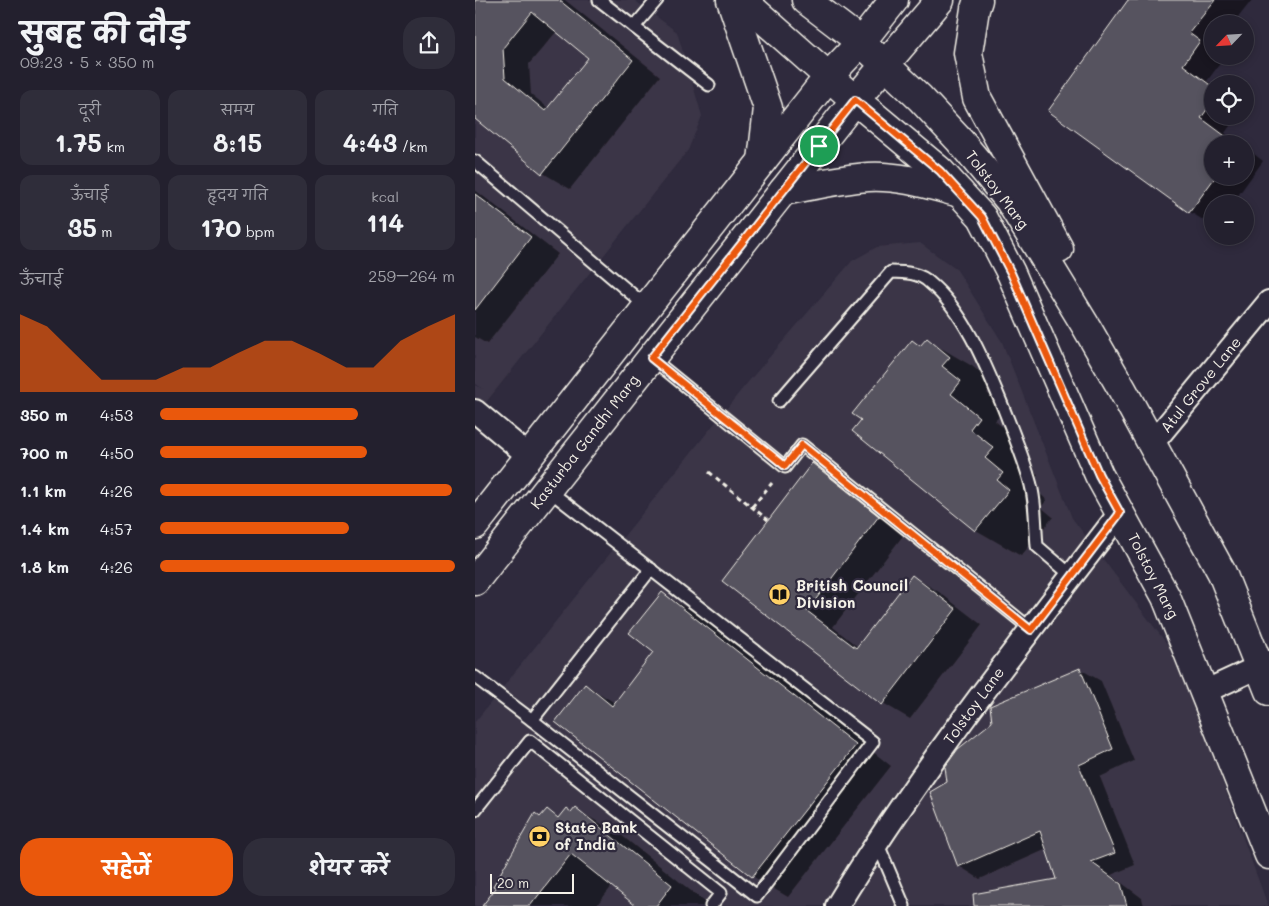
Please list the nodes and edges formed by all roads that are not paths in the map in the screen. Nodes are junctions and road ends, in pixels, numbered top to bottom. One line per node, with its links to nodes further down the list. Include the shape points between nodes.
1 (599, 0): 9 (lane)
2 (657, 0): 9 (lane)
3 (731, 0): 16 (main road, via 768,108)
4 (742, 0): 12 (main road, Tolstoy Marg)
5 (806, 0): 10 (main road, Tolstoy Marg)
6 (894, 0): 10 (main road)
7 (939, 0): 11 (main road, Kasturba Gandhi Marg)
8 (978, 0): 22 (main road, via 968,53 977,98 1092,309)
9 (634, 27): 13 (lane)
10 (861, 42): 11 (main road, Tolstoy Marg); 12 (main road)
11 (885, 66): 14 (main road, Kasturba Gandhi Marg); 22 (main road, Tolstoy Marg, via 920,98 1009,200)
12 (829, 76): 14 (main road, Tolstoy Marg); 16 (main road)
13 (709, 85)
14 (855, 100): 17 (main road, Kasturba Gandhi Marg); 18 (main road, Tolstoy Marg, via 940,171)
15 (475, 161): 20 (lane)
16 (762, 161): 20 (main road)
17 (783, 191): 18 (main road, via 868,177 890,177); 21 (main road, Kasturba Gandhi Marg)
18 (960, 193): 28 (main road, Tolstoy Marg, via 982,217 1011,273 1099,475)
19 (1269, 302): 25 (street, Atul Grove Lane)
20 (647, 307): 26 (main road)
21 (651, 358): 27 (main road, Kasturba Gandhi Marg); 33 (lane, via 785,466 802,445)
22 (1122, 389): 25 (main road, Tolstoy Marg)
23 (779, 401): 31 (lane, via 891,272 909,272 930,282 954,310 982,355 1030,479 1037,546)
24 (475, 411): 26 (street)
25 (1151, 445): 34 (main road, Tolstoy Marg, via 1222,573)
26 (529, 456): 29 (main road)
27 (547, 489): 30 (lane); 32 (main road, Kasturba Gandhi Marg)
28 (1120, 513): 31 (street, Tolstoy Lane); 37 (main road, Tolstoy Marg, via 1166,597)
29 (475, 525)
30 (651, 569): 38 (lane); 38 (lane, via 873,742 757,896)
31 (1072, 576): 33 (street, Tolstoy Lane)
32 (475, 581)
33 (1031, 630): 40 (street, Tolstoy Lane)
34 (1264, 664): 36 (main road, Tolstoy Marg); 37 (street)
35 (475, 677): 38 (lane)
36 (1269, 691)
37 (1204, 692): 41 (main road, Tolstoy Marg)
38 (532, 720)
39 (475, 810): 42 (lane, via 530,741 721,893)
40 (877, 842): 43 (street, Tolstoy Lane); 44 (lane)
41 (1269, 855)
42 (711, 906)
43 (837, 906)
44 (904, 906)

